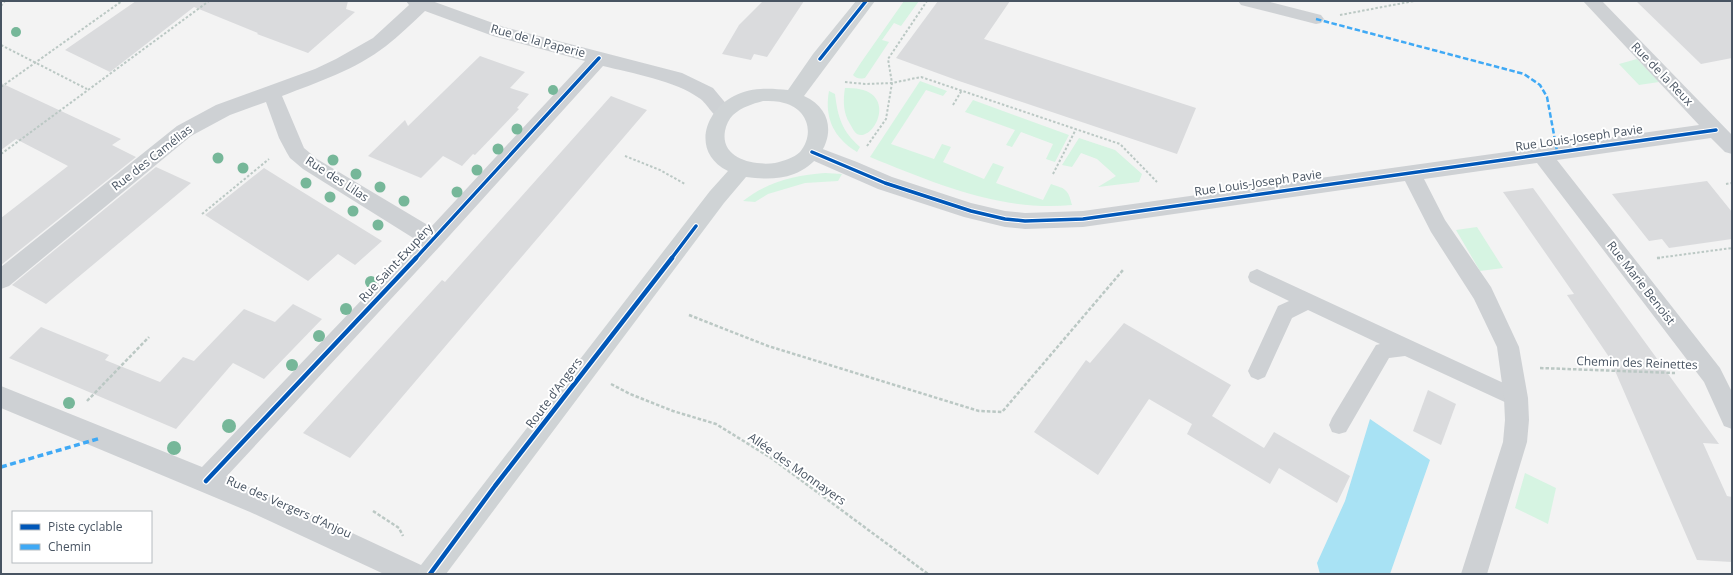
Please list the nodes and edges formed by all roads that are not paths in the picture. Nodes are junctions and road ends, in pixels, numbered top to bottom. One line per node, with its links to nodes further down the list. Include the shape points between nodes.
1 (866, 1): 8 (street)
2 (1246, 1): 5 (lane)
3 (1592, 1): 10 (street, Rue de la Reux)
4 (419, 2): 6 (street, Rue de la Paperie, via 499,32); 7 (street, Rue des Camélias, via 385,37 363,53 322,74)
5 (1316, 19)
6 (599, 58): 9 (street, Rue de la Paperie, via 675,78 706,93); 16 (street, Rue Saint-Exupéry)
7 (272, 93): 16 (street, Rue des Lilas, via 297,153 310,164); 18 (street, Rue des Camélias, via 223,110 184,131)
8 (792, 98): 9 (street, via 778,94 755,95 741,100); 12 (street, via 810,108 819,123 819,135)
9 (724, 112): 14 (street, via 714,129 716,146 723,157)
10 (1716, 130): 11 (street, Rue de la Reux); 13 (street, Rue Louis-Joseph Pavie)
11 (1732, 147)
12 (812, 152): 14 (street, via 795,165 781,170 765,172); 15 (street, Rue Louis-Joseph Pavie, via 932,200 1005,219 1025,221 1084,219)
13 (1541, 154): 15 (street, Rue Louis-Joseph Pavie); 24 (street, Rue Marie Benoist, via 1712,375)
14 (742, 168): 28 (street, Route d’Angers, via 490,492)
15 (1410, 172): 23 (street, via 1438,226 1483,294 1508,347)
16 (432, 239): 26 (street, Rue Saint-Exupéry)
17 (1257, 277): 19 (lane)
18 (1, 280)
19 (1307, 301): 20 (lane); 21 (lane, via 1285,312)
20 (1405, 347): 23 (lane); 25 (lane, via 1383,351)
21 (1258, 371)
22 (1, 397): 26 (street, Rue des Vergers d’Anjou)
23 (1516, 398): 29 (street, via 1515,442)
24 (1732, 418)
25 (1339, 425)
26 (206, 481): 27 (street, Rue des Vergers d’Anjou)
27 (412, 574)
28 (430, 574)
29 (1474, 574)

